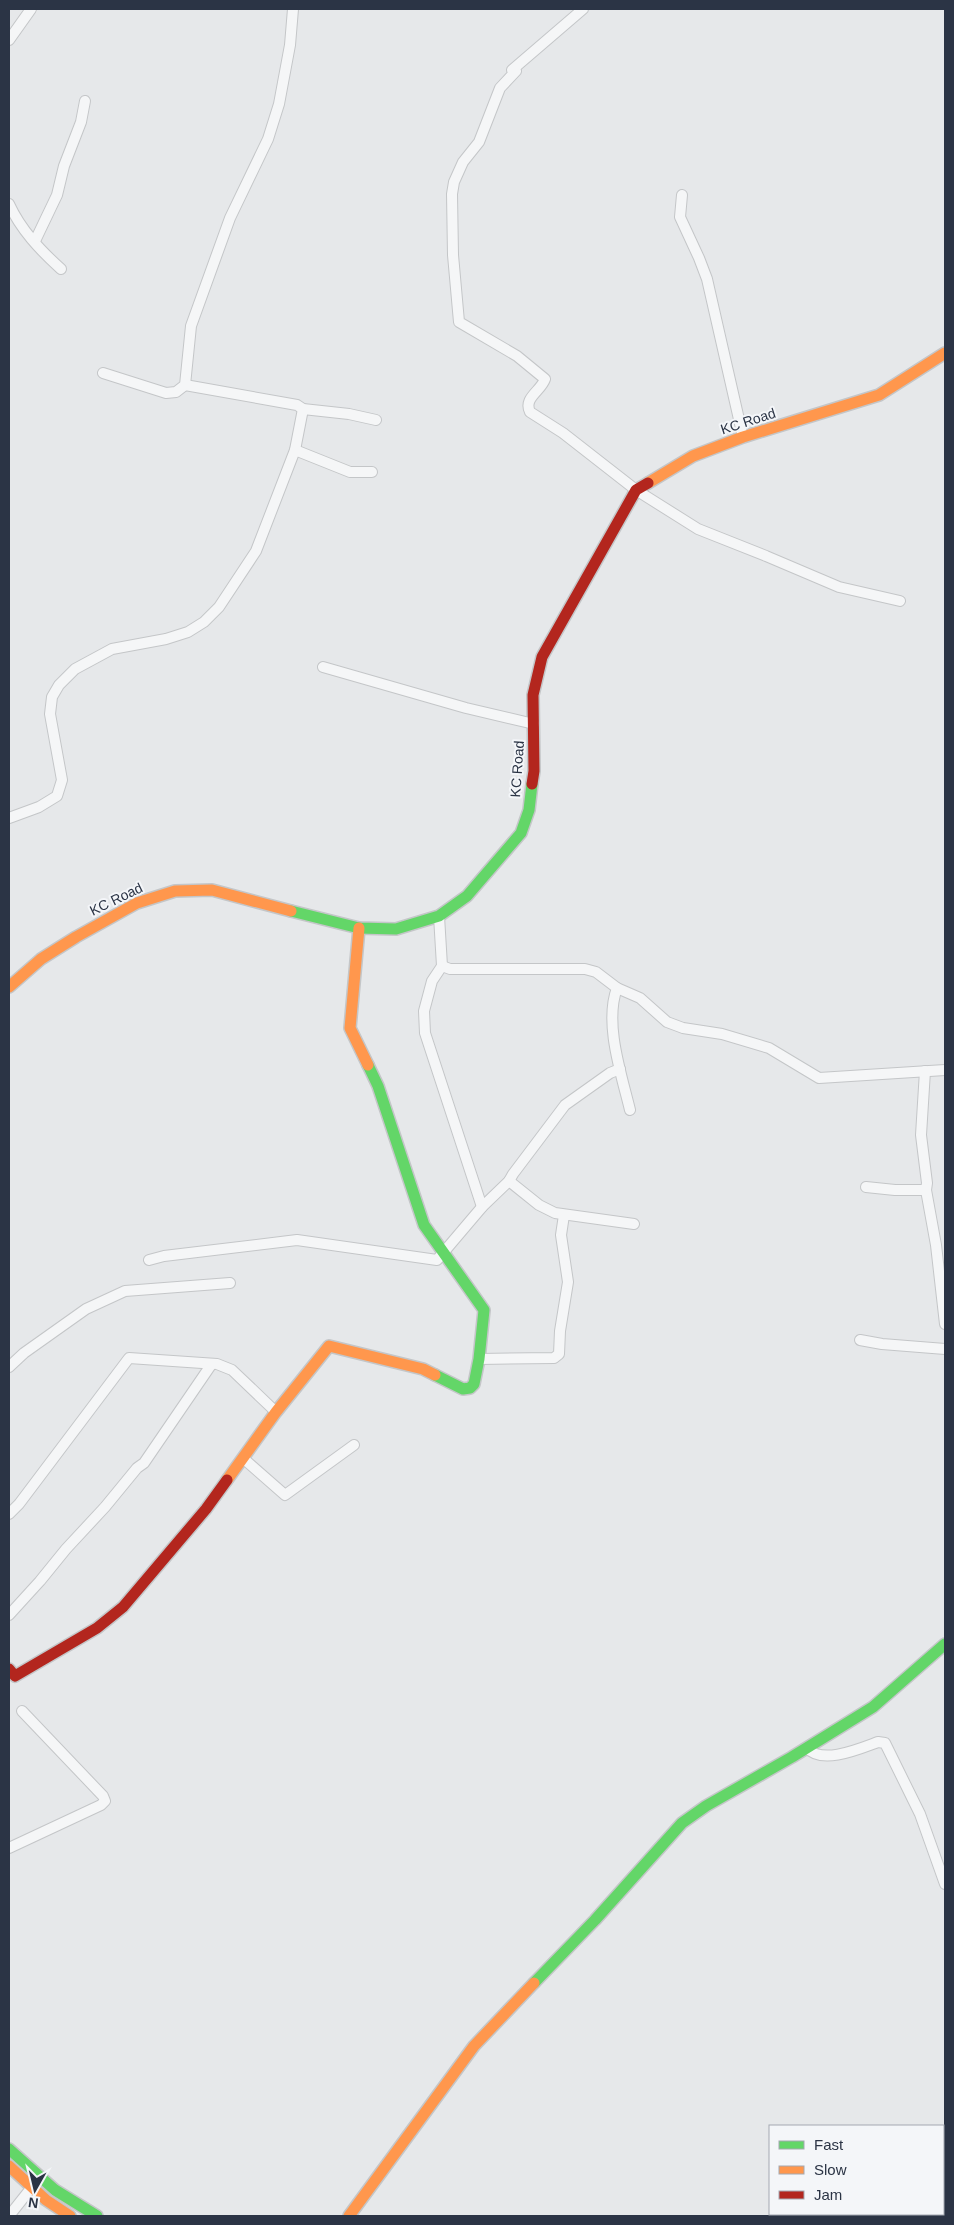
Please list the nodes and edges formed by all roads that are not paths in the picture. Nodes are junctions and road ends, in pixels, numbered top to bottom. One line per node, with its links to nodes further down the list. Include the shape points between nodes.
1 (31, 9): 4 (street)
2 (293, 9): 12 (street, via 279,104 268,140 230,218 192,326)
3 (583, 9): 18 (street, via 512,70 516,71 500,88 479,142 454,182 453,255 459,322 517,356 546,379 528,400 530,412 563,433)
4 (9, 40)
5 (85, 101): 8 (street, via 57,195)
6 (682, 196): 15 (street, via 680,217 707,279)
7 (9, 204): 8 (street, via 18,223)
8 (35, 241): 9 (street, via 37,247)
9 (61, 269)
10 (945, 353): 15 (main road, KC Road, via 879,395)
11 (103, 373): 12 (street, via 166,393 176,392)
12 (185, 385): 13 (street, via 297,405)
13 (303, 409): 14 (street); 16 (street)
14 (376, 420)
15 (743, 437): 18 (main road, KC Road, via 693,456)
16 (295, 450): 17 (street, via 350,472); 22 (street, via 256,551 219,607 204,622 188,632 166,639 112,649 75,669 59,685 52,697 50,714 62,780 57,796)
17 (372, 472)
18 (636, 490): 19 (street, via 698,529 839,587); 21 (main road, KC Road, via 542,657 533,695)
19 (900, 601)
20 (323, 667): 21 (street)
21 (534, 724): 23 (main road, KC Road, via 534,771 529,810 521,833 467,896)
22 (9, 818)
23 (439, 916): 24 (main road, KC Road, via 396,929); 25 (street)
24 (359, 928): 26 (main road, KC Road, via 212,890 176,891 137,903 76,937 41,959); 38 (main road, via 350,1028 378,1086 424,1225)
25 (442, 966): 27 (street, via 450,969 585,969 596,972); 35 (street, via 432,981 424,1011 424,1033)
26 (9, 986)
27 (617, 988): 28 (street, via 611,1017); 30 (street, via 640,998 667,1022 769,1048 818,1078)
28 (620, 1069): 31 (street); 32 (street, via 564,1105)
29 (945, 1070): 30 (street)
30 (925, 1071): 34 (street, via 921,1135)
31 (630, 1110)
32 (510, 1181): 35 (street); 36 (street, via 539,1205)
33 (866, 1187): 34 (street)
34 (926, 1190): 41 (street)
35 (482, 1207): 38 (street)
36 (564, 1215): 37 (street); 44 (street, via 562,1236 568,1282 559,1354 554,1358)
37 (634, 1224)
38 (444, 1254): 39 (street, via 437,1260 297,1240); 44 (main road, via 484,1310)
39 (149, 1260)
40 (230, 1283): 46 (street, via 125,1291 86,1310 24,1352)
41 (945, 1324)
42 (860, 1340): 43 (street)
43 (945, 1348)
44 (479, 1359): 47 (main road, via 474,1384 463,1390 422,1369 329,1346)
45 (211, 1365): 47 (street, via 232,1370); 50 (street, via 129,1358); 51 (street, via 144,1463)
46 (9, 1367)
47 (276, 1412): 49 (main road)
48 (354, 1445): 49 (street, via 285,1495)
49 (244, 1460): 53 (main road, via 123,1607 96,1628 15,1676)
50 (9, 1514)
51 (9, 1615)
52 (945, 1644): 55 (main road, via 872,1707)
53 (9, 1669)
54 (22, 1712): 56 (street, via 105,1801)
55 (807, 1748): 57 (street, via 824,1757 878,1742 886,1743 920,1814); 65 (main road, via 682,1823 595,1920 474,2046)
56 (9, 1848)
57 (945, 1884)
58 (9, 2149): 60 (main road)
59 (9, 2166): 61 (main road)
60 (40, 2178): 61 (street); 64 (main road)
61 (31, 2188): 62 (street); 63 (main road)
62 (9, 2216)
63 (70, 2216)
64 (97, 2216)
65 (349, 2216)

